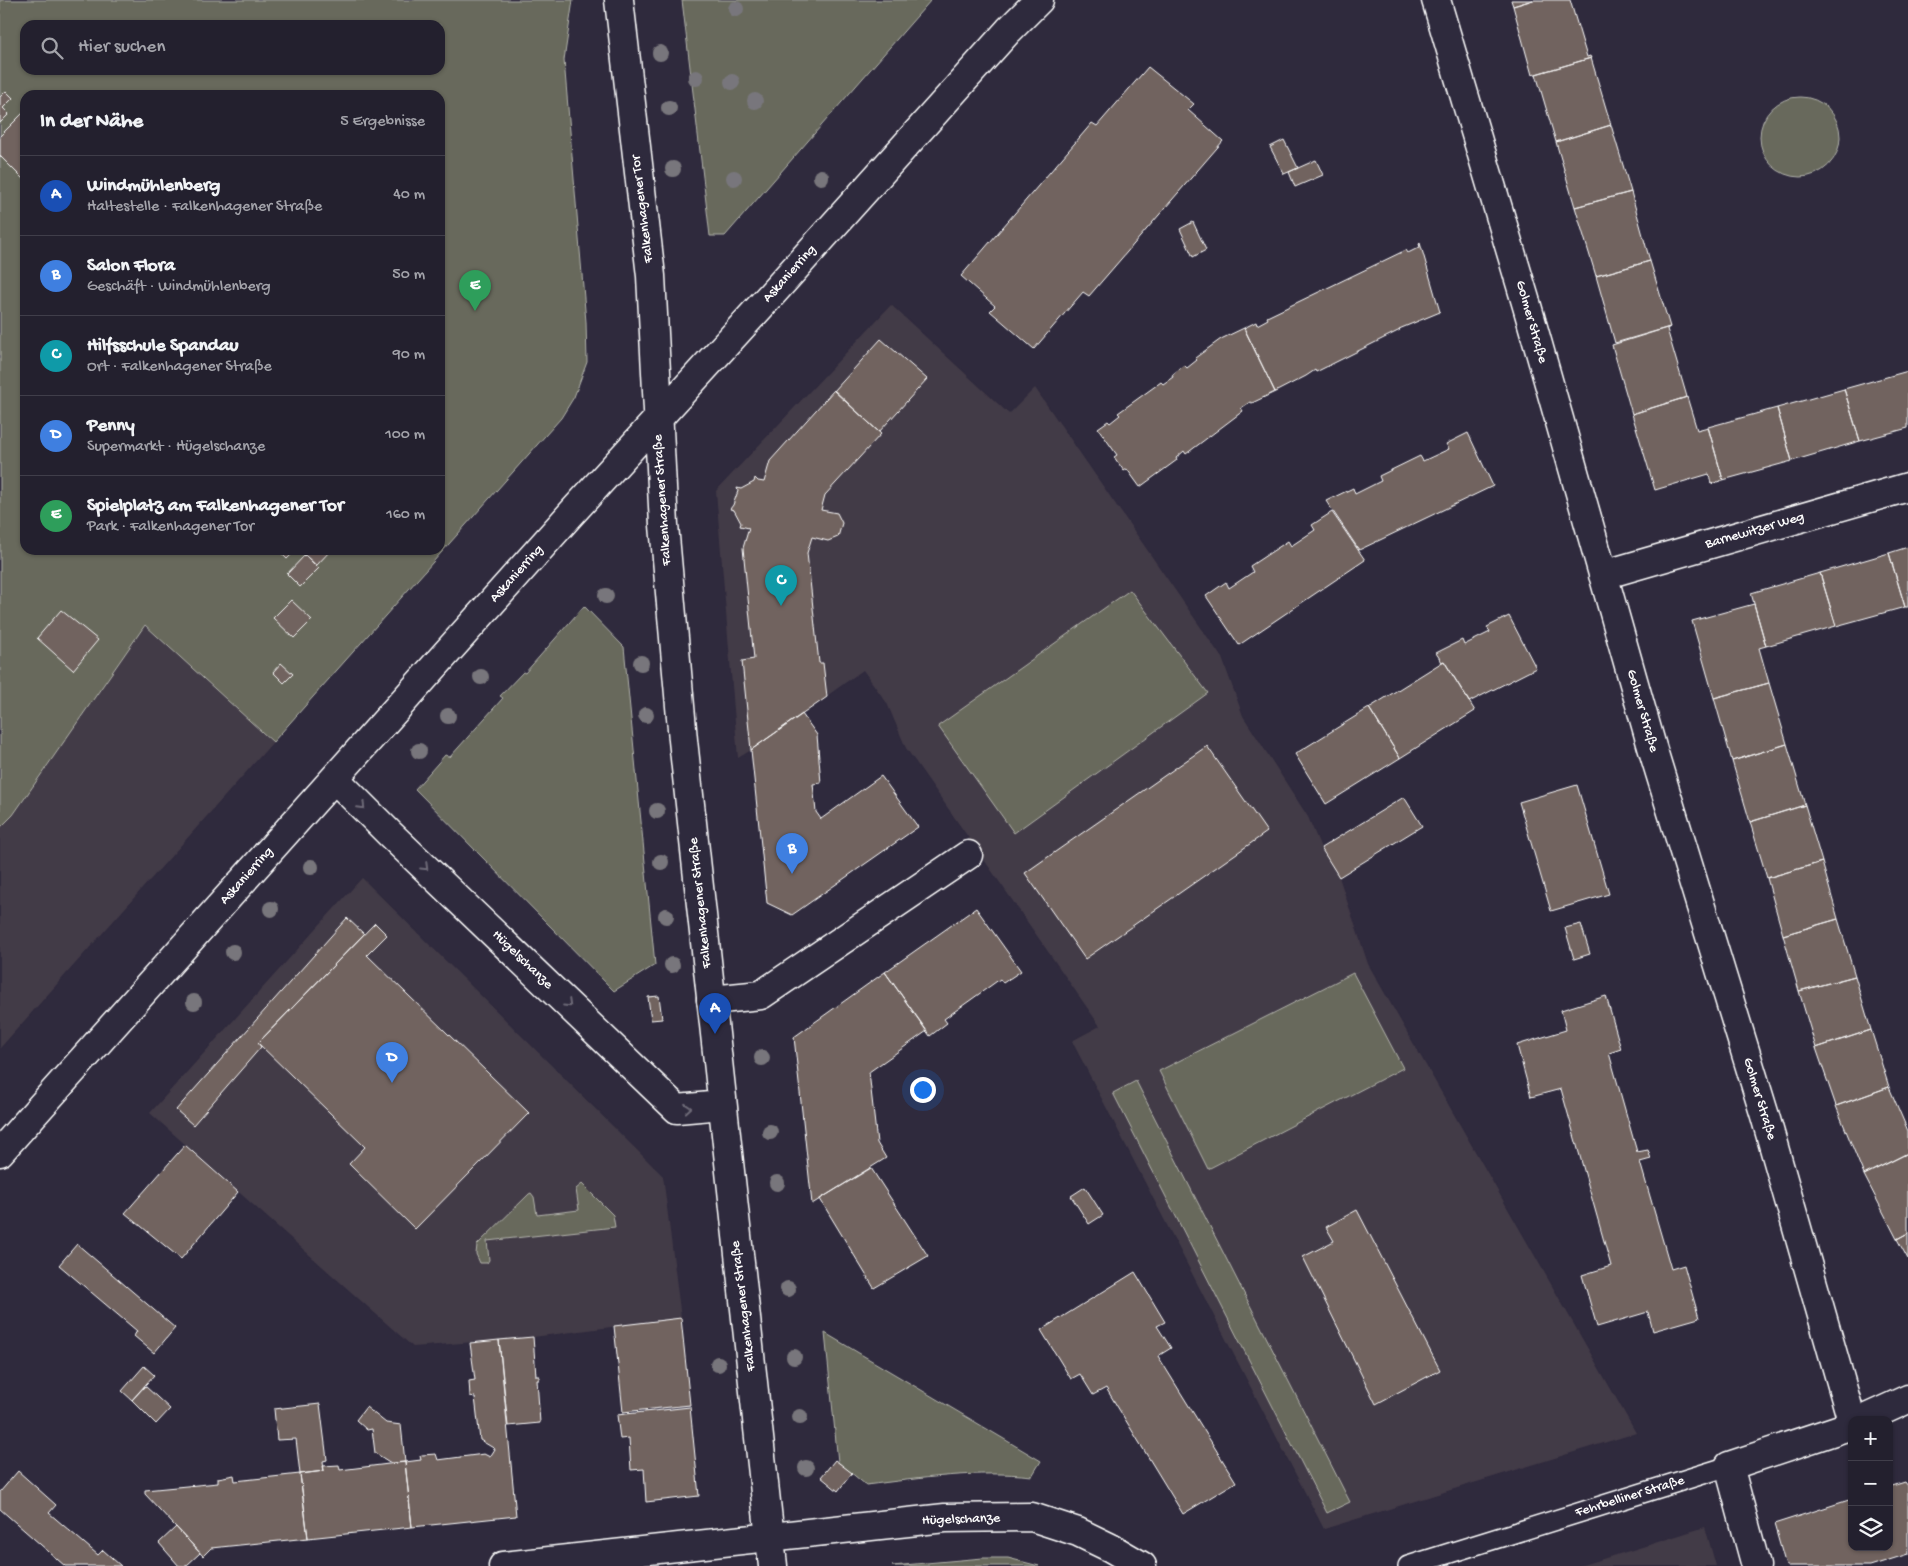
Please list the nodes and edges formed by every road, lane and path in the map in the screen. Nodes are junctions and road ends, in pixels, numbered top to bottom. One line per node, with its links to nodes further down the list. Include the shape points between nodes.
1 (619, 0): 4 (street, Falkenhagener Tor, via 650,276)
2 (1039, 0): 4 (street, Askanierring)
3 (1436, 0): 6 (street, Golmer Straße)
4 (658, 419): 7 (street, Askanierring); 9 (street, Falkenhagener Straße, via 683,740)
5 (1908, 487): 6 (street, Barnewitzer Weg)
6 (1603, 575): 13 (street, Golmer Straße, via 1765,1116)
7 (335, 778): 10 (street, Hügelschanze, one-way to 10, via 677,1109); 11 (street, Askanierring)
8 (968, 855): 9 (street, via 761,996)
9 (711, 1000): 10 (street, Falkenhagener Straße)
10 (722, 1105): 17 (street, Falkenhagener Straße)
11 (0, 1152)
12 (1908, 1398): 14 (street)
13 (1850, 1416)
14 (1870, 1416)
15 (1848, 1424): 16 (street, Fehrbelliner Straße)
16 (1729, 1466): 21 (lane, Fehrbelliner Straße); 22 (street)
17 (771, 1538): 18 (street, Hügelschanze); 19 (street, Falkenhagener Straße); 20 (street, Hügelschanze, via 945,1518 1032,1518 1078,1532)
18 (504, 1566)
19 (773, 1566)
20 (1142, 1566)
21 (1408, 1566)
22 (1756, 1566)

